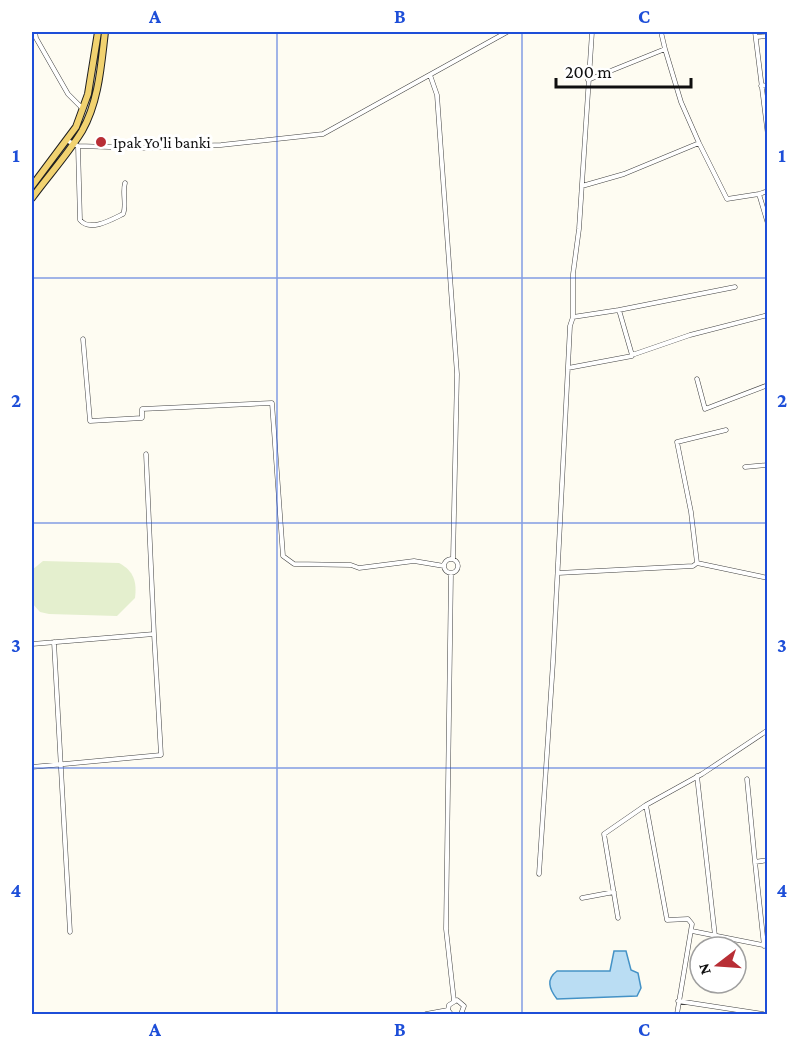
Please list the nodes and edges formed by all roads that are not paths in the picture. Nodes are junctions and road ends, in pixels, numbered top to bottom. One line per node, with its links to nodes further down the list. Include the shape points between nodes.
1 (34, 32): 15 (street, via 63,85)
2 (98, 32): 15 (main road)
3 (105, 32): 19 (main road, via 95,97)
4 (507, 32): 11 (street)
5 (592, 32): 12 (street)
6 (661, 32): 10 (street)
7 (755, 32): 9 (street)
8 (768, 36): 9 (street)
9 (757, 37): 14 (street)
10 (665, 49): 12 (street); 18 (street)
11 (430, 75): 19 (street, via 323,134 222,145); 40 (street, via 437,95 457,374)
12 (588, 80): 22 (street)
13 (768, 85): 14 (street)
14 (762, 86): 16 (street)
15 (83, 109): 17 (main road)
16 (768, 136)
17 (65, 140): 19 (street); 21 (main road)
18 (699, 143): 22 (street, via 624,174); 24 (street, via 728,199)
19 (75, 145): 20 (street, via 83,223 97,225 123,214); 25 (main road)
20 (125, 183)
21 (32, 186)
22 (582, 186): 30 (street)
23 (768, 191): 24 (street)
24 (759, 194): 26 (street)
25 (32, 198)
26 (768, 224)
27 (735, 287): 28 (street)
28 (619, 310): 30 (street); 32 (street)
29 (768, 315): 32 (street)
30 (573, 316): 33 (street)
31 (83, 339): 42 (street, via 90,421 142,418 142,409 272,403 283,556 294,564 359,568 414,561)
32 (632, 356): 33 (street)
33 (568, 368): 44 (street)
34 (698, 379): 35 (street, via 705,409)
35 (768, 385)
36 (726, 430): 41 (street, via 677,442)
37 (146, 454): 46 (street)
38 (768, 465): 39 (street)
39 (745, 467)
40 (453, 559): 42 (street, via 446,560); 43 (street, via 458,568)
41 (697, 563): 44 (street); 45 (street)
42 (444, 566): 43 (street)
43 (451, 573): 67 (street, via 446,929)
44 (558, 573): 57 (street)
45 (768, 578)
46 (154, 634): 47 (street); 50 (street, via 161,755)
47 (54, 642): 48 (street); 50 (street)
48 (32, 644)
49 (768, 730): 52 (street)
50 (60, 765): 51 (street); 61 (street)
51 (32, 767)
52 (697, 776): 54 (street); 64 (street)
53 (747, 779): 56 (street)
54 (646, 805): 58 (street, via 604,834); 62 (street, via 667,920 688,920)
55 (768, 860): 56 (street)
56 (755, 862): 66 (street)
57 (539, 874)
58 (614, 892): 59 (street); 60 (street)
59 (582, 898)
60 (618, 918)
61 (70, 932)
62 (692, 932): 63 (street); 68 (street)
63 (709, 935)
64 (715, 935)
65 (748, 942): 66 (street)
66 (766, 946)
67 (454, 1000): 69 (street); 72 (street, via 463,1004)
68 (678, 1001): 73 (street); 74 (street)
69 (448, 1010): 70 (street); 71 (street)
70 (426, 1014)
71 (451, 1014)
72 (461, 1014)
73 (677, 1014)
74 (763, 1014)

